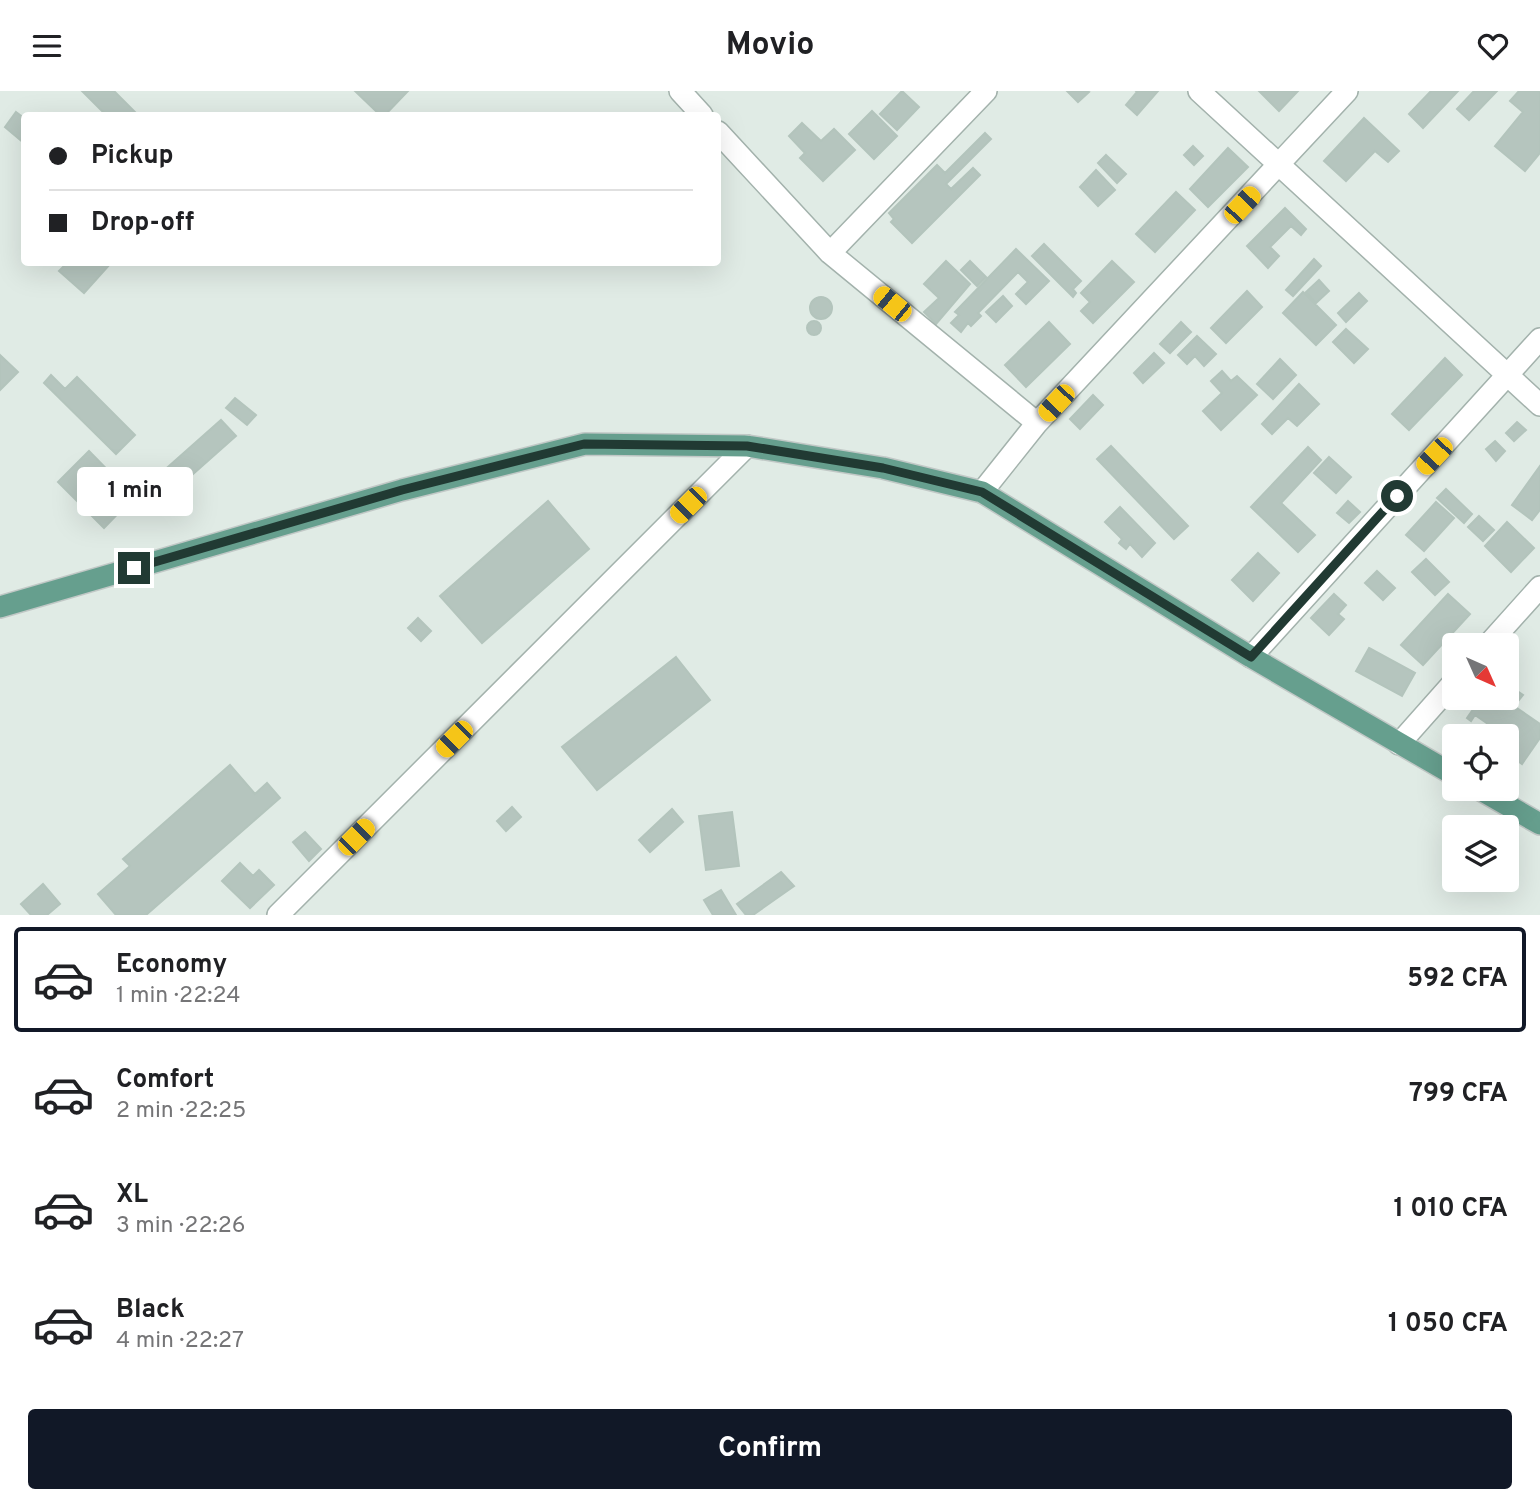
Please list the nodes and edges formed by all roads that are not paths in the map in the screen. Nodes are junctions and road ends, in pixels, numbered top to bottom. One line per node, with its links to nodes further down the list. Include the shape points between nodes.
1 (680, 91): 5 (street)
2 (986, 91): 8 (street)
3 (1199, 91): 7 (street)
4 (1347, 91): 7 (street)
5 (699, 112)
6 (721, 135): 8 (street)
7 (1279, 165): 10 (street); 12 (street)
8 (830, 253): 12 (street)
9 (1540, 339): 10 (street)
10 (1506, 375): 11 (street); 18 (street)
11 (1540, 405)
12 (1037, 423): 14 (street)
13 (747, 446): 14 (main road, via 883,468); 16 (main road, via 584,444 402,490); 24 (street)
14 (982, 492): 18 (main road)
15 (1540, 587): 17 (street)
16 (0, 607)
17 (1499, 633)
18 (1251, 657): 20 (main road)
19 (1442, 696): 20 (street)
20 (1399, 744): 21 (main road)
21 (1442, 768)
22 (1500, 801): 23 (main road)
23 (1540, 824)
24 (278, 915)

